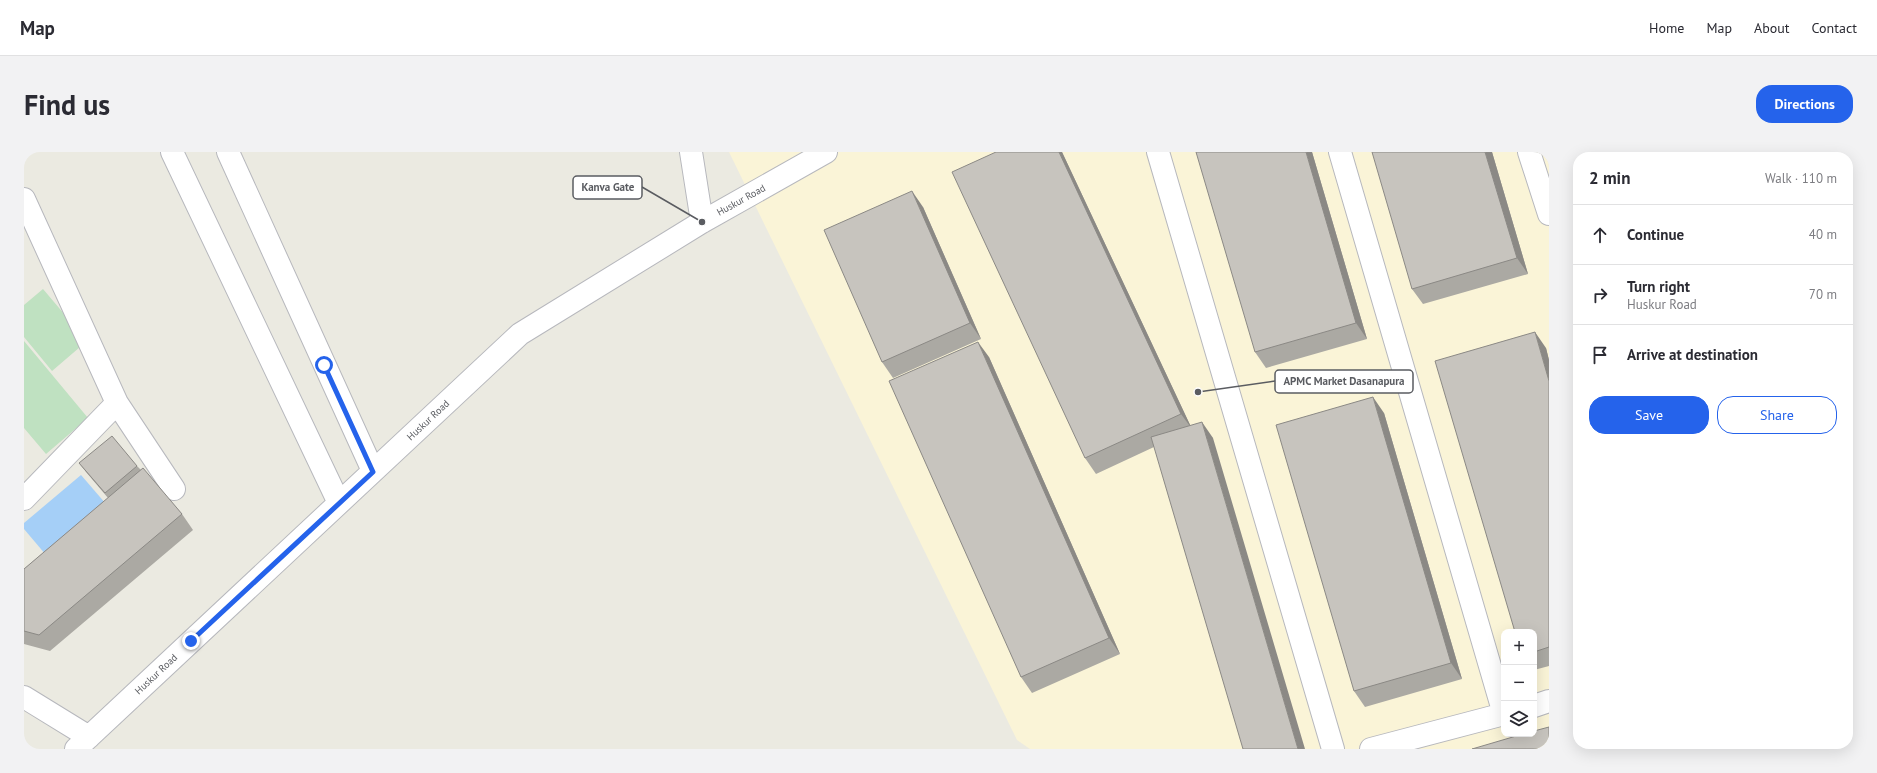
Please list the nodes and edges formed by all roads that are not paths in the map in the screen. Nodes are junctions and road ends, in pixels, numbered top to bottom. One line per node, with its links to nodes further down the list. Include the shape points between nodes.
1 (172, 152): 15 (street)
2 (228, 152): 12 (street)
3 (691, 152): 10 (street)
4 (826, 152): 10 (street, Huskur Road)
5 (1158, 152): 22 (street)
6 (1340, 152): 18 (street)
7 (1529, 152): 9 (street)
8 (24, 199): 11 (street)
9 (1549, 214)
10 (702, 222): 12 (street, Huskur Road, via 520,334)
11 (117, 403): 13 (street); 14 (street)
12 (373, 472): 15 (street, Huskur Road)
13 (174, 489)
14 (24, 499)
15 (338, 504): 21 (street, Huskur Road)
16 (24, 697): 21 (street)
17 (1549, 702): 19 (street)
18 (1501, 704)
19 (1537, 705)
20 (1501, 715): 23 (street)
21 (82, 743)
22 (1333, 749)
23 (1371, 749)

